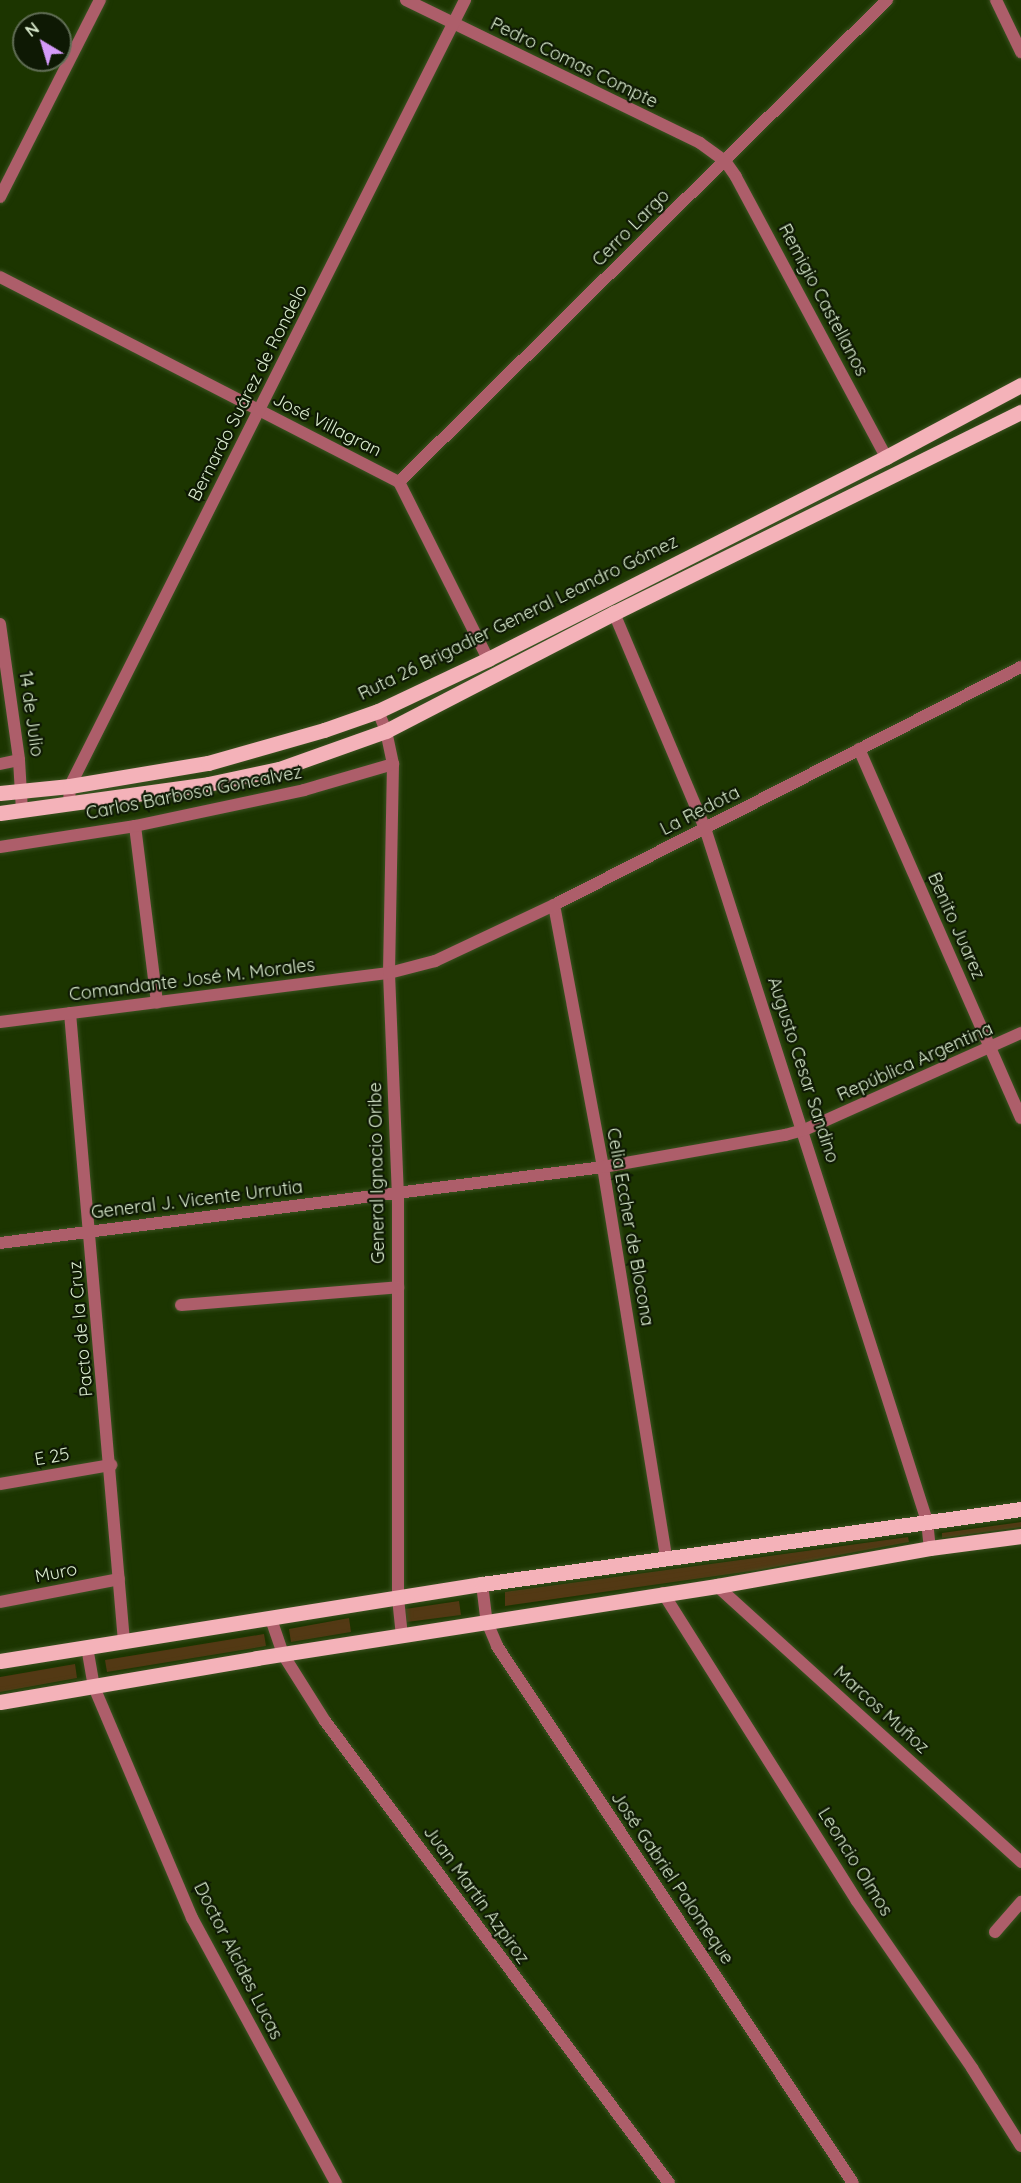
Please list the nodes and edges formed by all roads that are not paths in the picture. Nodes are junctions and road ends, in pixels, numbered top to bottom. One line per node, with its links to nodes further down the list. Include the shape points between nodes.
1 (100, 0): 9 (street)
2 (406, 0): 6 (street, Pedro Comas Compte)
3 (465, 0): 6 (street, Bernardo Suárez de Rondelo)
4 (887, 0): 8 (street, Cerro Largo)
5 (996, 0): 7 (street)
6 (453, 24): 8 (street, Pedro Comas Compte, via 700,143); 12 (street, Bernardo Suárez de Rondelo)
7 (1021, 51)
8 (725, 161): 14 (street, Remigio Castellanos); 15 (street, Cerro Largo)
9 (0, 197)
10 (0, 277): 12 (street, José Villagran)
11 (1021, 385): 14 (main road, Ruta 26 Brigadier General Leandro Gómez)
12 (260, 411): 15 (street, José Villagran); 26 (street, Bernardo Suárez de Rondelo)
13 (1021, 412): 16 (main road, Ruta 26 Brigadier General Leandro Gómez)
14 (886, 457): 18 (main road, Ruta 26 Brigadier General Leandro Gómez)
15 (399, 482): 18 (street)
16 (614, 613): 21 (main road, Ruta 26 Brigadier General Leandro Gómez); 33 (street, Augusto Cesar Sandino)
17 (0, 624): 23 (street, 14 de Julio)
18 (488, 659): 20 (main road, Ruta 26 Brigadier General Leandro Gómez)
19 (1021, 667): 22 (street, La Redota)
20 (378, 711): 21 (street, General Ignacio Oribe); 26 (main road, Ruta 26 Brigadier General Leandro Gómez, via 208,763)
21 (386, 731): 25 (street, General Ignacio Oribe); 29 (main road, Ruta 26 Brigadier General Leandro Gómez, via 279,769 208,784)
22 (859, 749): 33 (street, La Redota); 41 (street, Benito Juarez)
23 (19, 760): 24 (street); 27 (street, 14 de Julio)
24 (0, 764)
25 (393, 764): 32 (street, Carlos Barbosa Goncalvez, via 304,790); 36 (street, General Ignacio Oribe)
26 (70, 786): 27 (main road, Ruta 26 Brigadier General Leandro Gómez); 29 (street, Bernardo Suárez de Rondelo)
27 (22, 790): 28 (main road, Ruta 26 Brigadier General Leandro Gómez); 30 (street, 14 de Julio)
28 (0, 793)
29 (69, 804): 30 (main road, Ruta 26 Brigadier General Leandro Gómez)
30 (22, 810): 31 (main road, Ruta 26 Brigadier General Leandro Gómez)
31 (0, 813)
32 (135, 826): 34 (street, Carlos Barbosa Goncalvez); 37 (street)
33 (705, 828): 35 (street, La Redota); 43 (street, Augusto Cesar Sandino)
34 (0, 847)
35 (554, 905): 36 (street, La Redota, via 435,962); 44 (street, Celia Eccher de Blocona)
36 (389, 973): 37 (street, Comandante José M. Morales); 45 (street, General Ignacio Oribe)
37 (157, 1003): 38 (street, Comandante José M. Morales)
38 (70, 1013): 39 (street, Comandante José M. Morales); 46 (street, Pacto de la Cruz)
39 (0, 1022)
40 (1021, 1033): 41 (street, República Argentina)
41 (990, 1049): 42 (street, Benito Juarez); 43 (street, República Argentina)
42 (1021, 1118)
43 (804, 1131): 44 (street, República Argentina); 53 (street, Augusto Cesar Sandino)
44 (603, 1167): 45 (street, República Argentina); 56 (street, Celia Eccher de Blocona)
45 (398, 1194): 46 (street, General J. Vicente Urrutia); 48 (street, General Ignacio Oribe)
46 (90, 1232): 47 (street, General J. Vicente Urrutia); 50 (street, Pacto de la Cruz)
47 (0, 1243)
48 (398, 1287): 49 (street); 61 (street, General Ignacio Oribe)
49 (181, 1305)
50 (111, 1466): 51 (street, E 25); 57 (street, Pacto de la Cruz)
51 (0, 1484)
52 (1021, 1509): 53 (main road)
53 (927, 1521): 55 (street, Augusto Cesar Sandino); 56 (main road)
54 (1021, 1536): 55 (main road)
55 (930, 1548): 59 (main road)
56 (666, 1557): 58 (main road)
57 (119, 1579): 62 (street, Muro); 66 (street, Pacto de la Cruz)
58 (482, 1584): 61 (main road); 64 (street, José Gabriel Palomeque)
59 (717, 1586): 60 (main road); 72 (street, Marcos Muñoz)
60 (663, 1593): 64 (main road); 75 (street, Leoncio Olmos, via 857,1901)
61 (399, 1598): 63 (main road); 65 (street, General Ignacio Oribe)
62 (0, 1602)
63 (271, 1619): 66 (main road); 68 (street, Juan Martín Azpiroz)
64 (487, 1622): 65 (main road); 78 (street, José Gabriel Palomeque, via 497,1646)
65 (402, 1636): 68 (main road)
66 (124, 1641): 67 (main road)
67 (87, 1647): 69 (main road); 70 (street, Doctor Alcides Lucas)
68 (284, 1656): 70 (main road); 77 (street, Juan Martín Azpiroz, via 325,1721)
69 (0, 1661)
70 (94, 1687): 71 (main road); 76 (street, Doctor Alcides Lucas, via 192,1918)
71 (0, 1702)
72 (1021, 1862)
73 (1021, 1902): 74 (street)
74 (995, 1932)
75 (1021, 2146)
76 (336, 2183)
77 (669, 2183)
78 (853, 2183)

